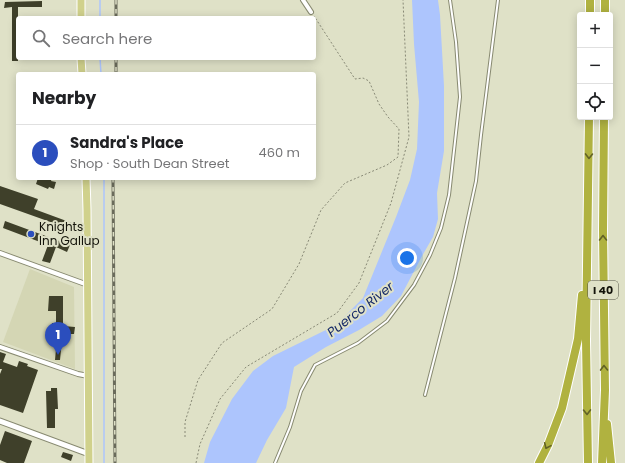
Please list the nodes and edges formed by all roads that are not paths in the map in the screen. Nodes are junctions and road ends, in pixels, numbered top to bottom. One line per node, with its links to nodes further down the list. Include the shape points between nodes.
1 (81, 0): 10 (main road)
2 (303, 0): 7 (street)
3 (450, 0): 26 (lane, via 460,97 448,195 441,228 414,285 387,322 358,343 315,365 301,391)
4 (498, 0): 22 (lane, via 476,181 455,278)
5 (590, 0): 8 (highway)
6 (605, 0): 9 (highway)
7 (311, 12)
8 (590, 12)
9 (605, 12)
10 (81, 16)
11 (82, 60): 12 (main road)
12 (82, 72)
13 (589, 120): 16 (highway, I 40, one-way to 16)
14 (604, 120): 21 (highway, I 40, one-way to 14)
15 (86, 180): 18 (main road)
16 (588, 230): 27 (highway, one-way to 27, via 578,339 562,408); 28 (highway, I 40, one-way to 28)
17 (0, 253): 18 (street)
18 (88, 285): 20 (main road)
19 (0, 347): 20 (street)
20 (88, 376): 24 (main road)
21 (604, 390): 29 (highway, I 40); 30 (highway)
22 (425, 395)
23 (0, 421): 24 (street)
24 (89, 454): 25 (main road)
25 (89, 463)
26 (275, 463)
27 (539, 463)
28 (588, 463)
29 (602, 463)
30 (611, 463)

